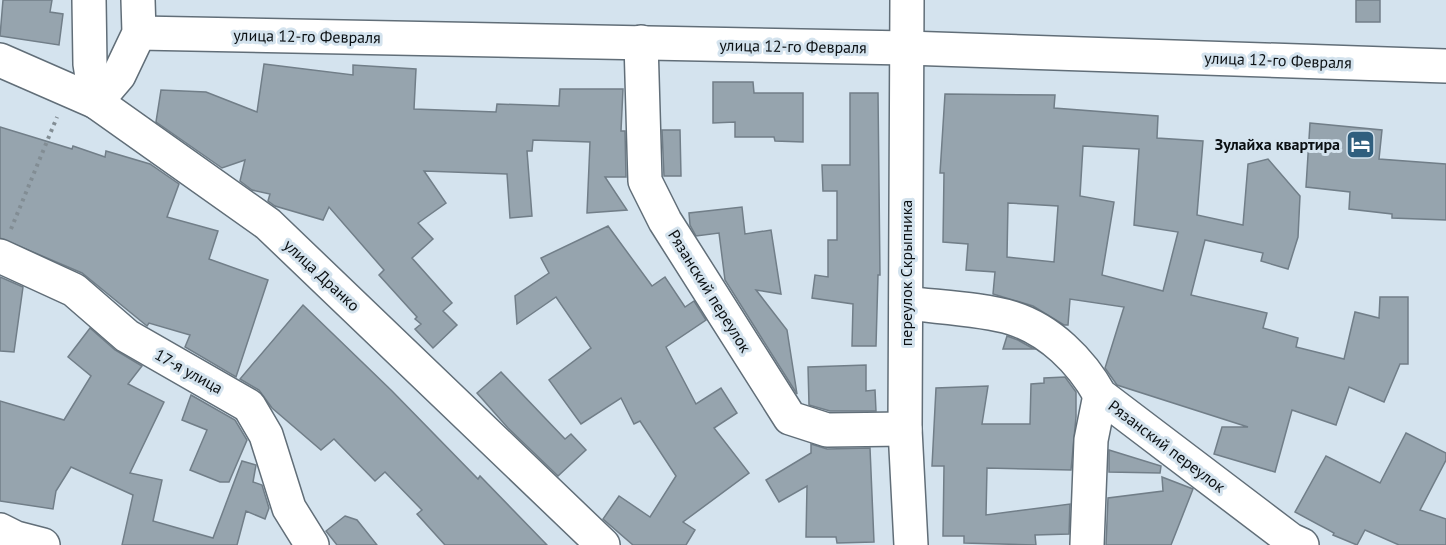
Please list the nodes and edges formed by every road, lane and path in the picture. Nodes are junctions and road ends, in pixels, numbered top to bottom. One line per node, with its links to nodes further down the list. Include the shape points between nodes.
1 (89, 0): 9 (street, via 90,64)
2 (138, 0): 4 (street)
3 (907, 0): 6 (street, переулок Скрыпника)
4 (139, 33): 5 (street, улица 12-го Февраля); 9 (street, via 119,75)
5 (641, 42): 6 (street, улица 12-го Февраля); 13 (street, Рязанский переулок, via 645,181 665,221 790,418 826,430)
6 (907, 48): 8 (street, улица 12-го Февраля); 11 (street, переулок Скрыпника)
7 (0, 60): 9 (street, улица Дранко)
8 (1446, 66)
9 (82, 95): 10 (path); 17 (street, улица Дранко, via 268,224)
10 (4, 245): 16 (street, 17-я улица, via 74,290 127,336 249,406 266,435 288,508)
11 (906, 303): 12 (street, Рязанский переулок, via 1012,318 1061,344); 13 (street, переулок Скрыпника)
12 (1100, 395): 19 (street, via 1091,440); 20 (street, Рязанский переулок)
13 (905, 429): 18 (street, переулок Скрыпника)
14 (0, 530): 15 (street)
15 (43, 545)
16 (312, 545)
17 (603, 545)
18 (911, 545)
19 (1087, 545)
20 (1302, 545)

